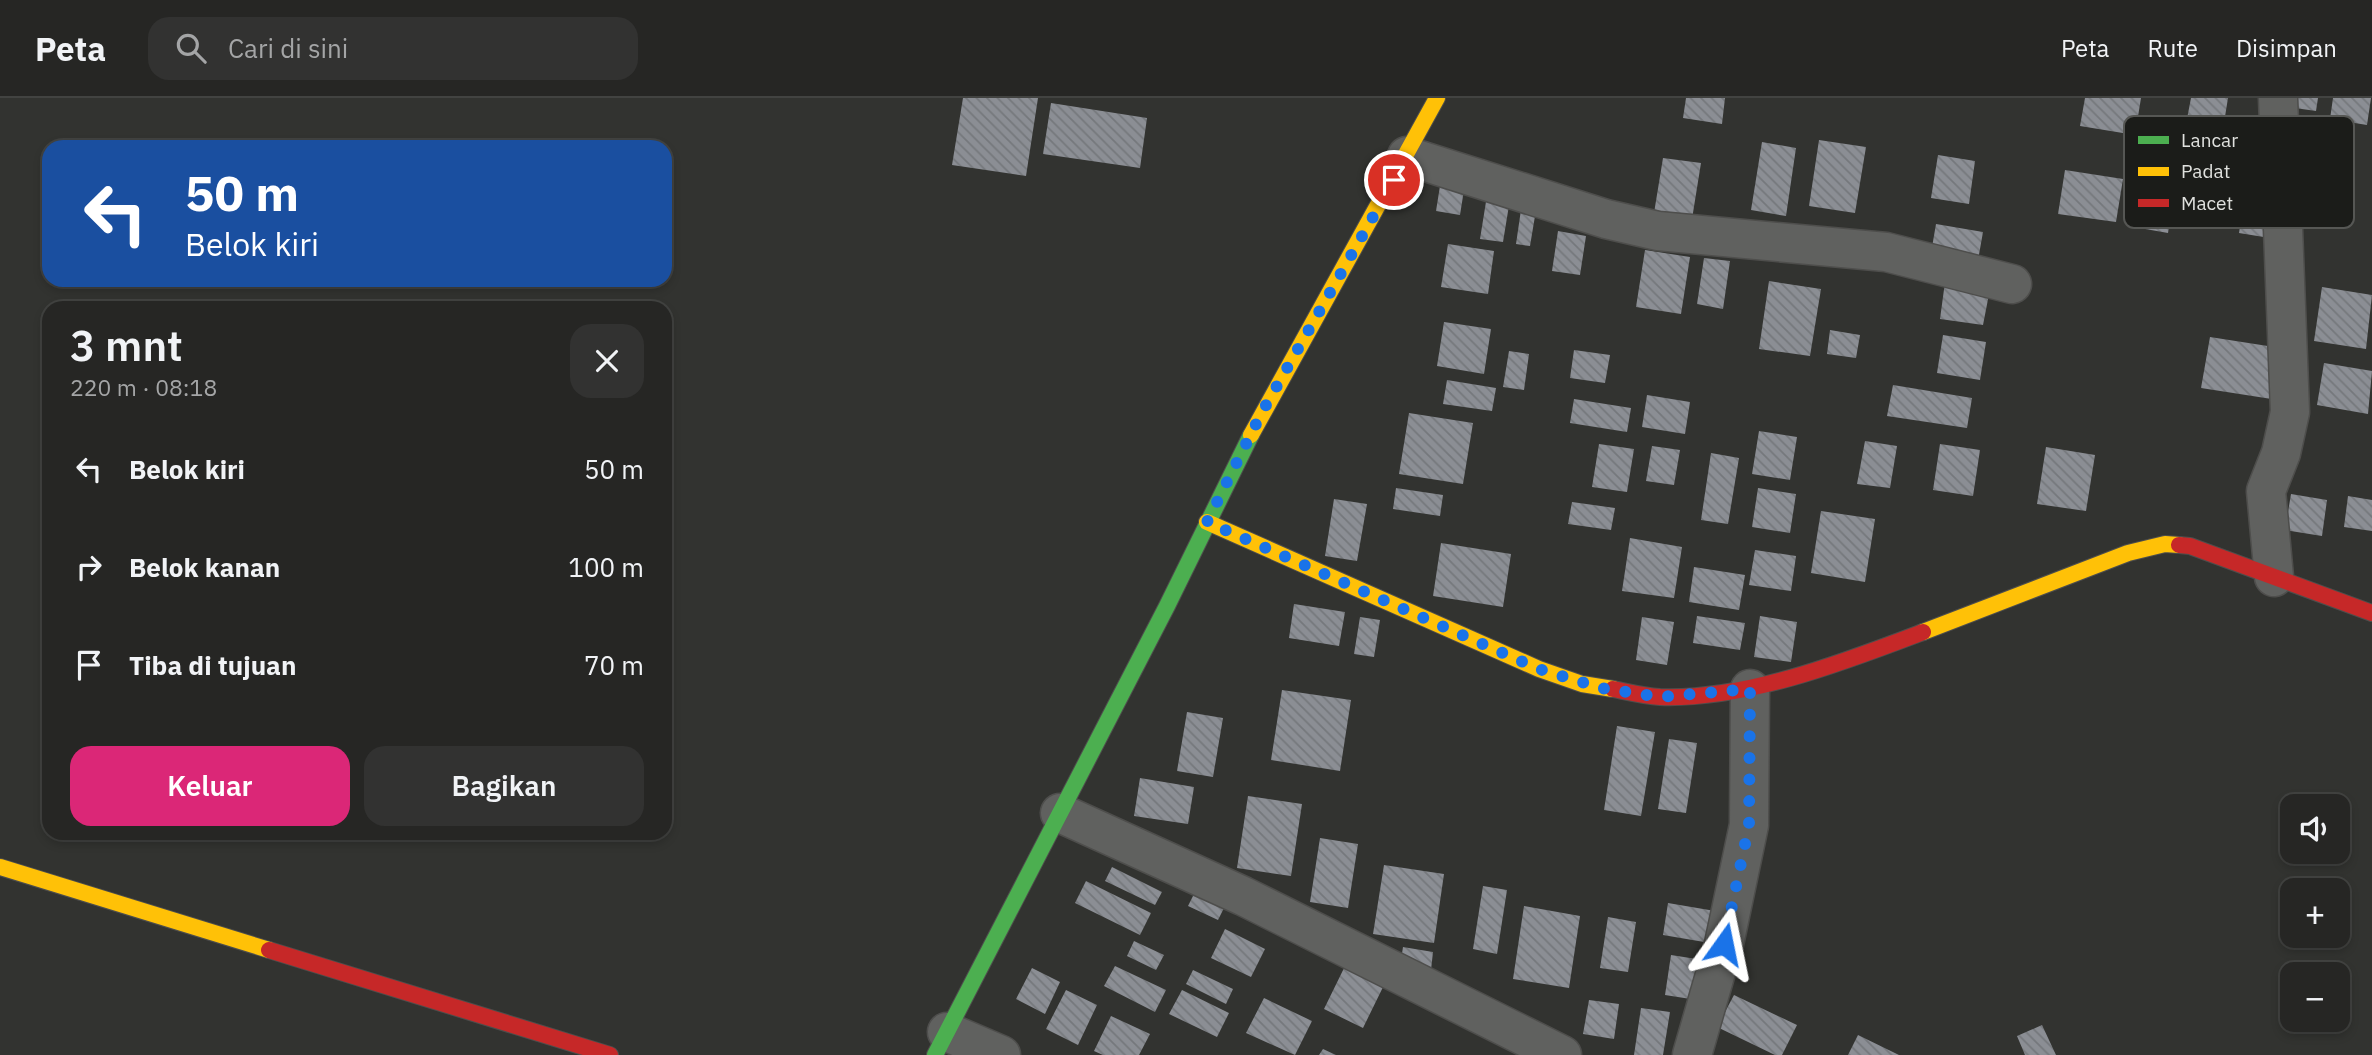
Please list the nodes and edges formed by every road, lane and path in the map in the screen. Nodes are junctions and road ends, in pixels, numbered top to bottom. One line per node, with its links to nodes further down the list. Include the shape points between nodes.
1 (1437, 98): 4 (street)
2 (2277, 98): 3 (street)
3 (2278, 116)
4 (1407, 156): 6 (street, via 1658,231 1886,252); 7 (street, via 1261,414)
5 (2282, 228): 8 (street, via 2290,412 2266,491)
6 (2012, 284)
7 (1207, 522): 10 (street, via 1582,684 1660,697); 11 (street)
8 (2274, 577): 9 (street); 10 (street, via 2190,546 2145,547 1867,653)
9 (2372, 613)
10 (1750, 689): 17 (street, via 1749,825 1724,944)
11 (1060, 813): 13 (street); 16 (street, via 1242,896)
12 (0, 867): 14 (street)
13 (941, 1044): 15 (street)
14 (611, 1055)
15 (1000, 1055)
16 (1562, 1055)
17 (1692, 1055)

